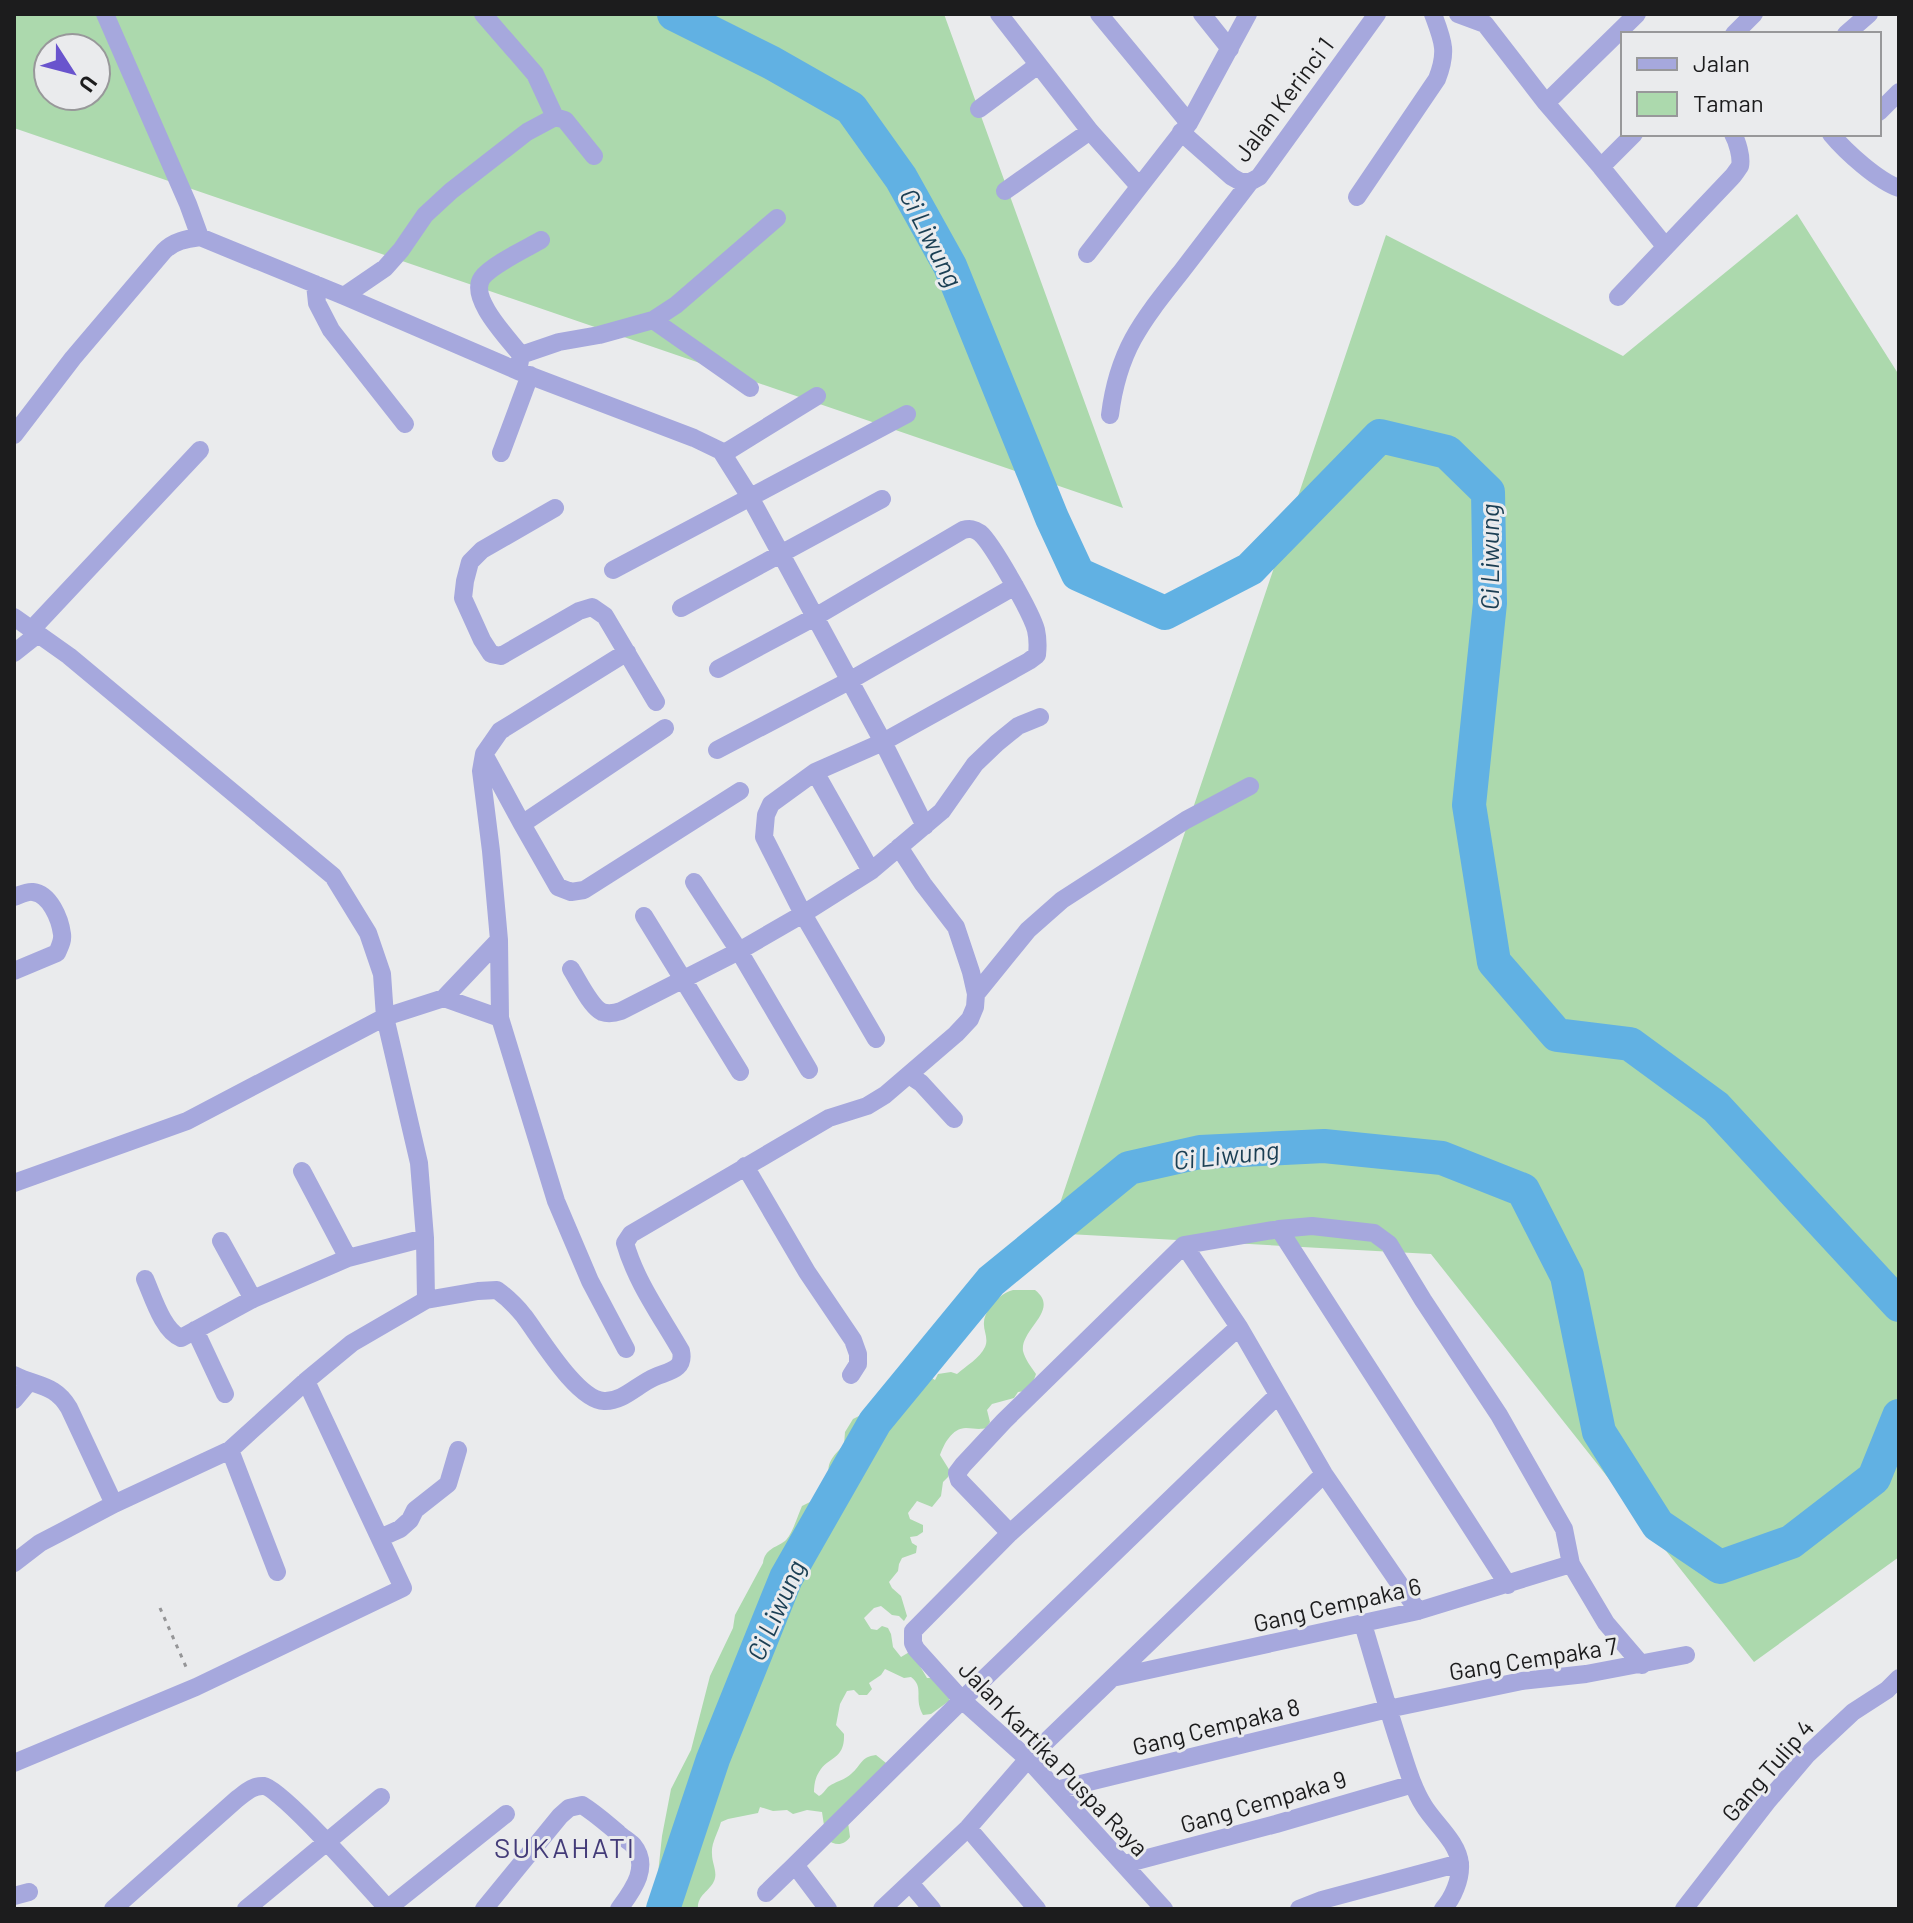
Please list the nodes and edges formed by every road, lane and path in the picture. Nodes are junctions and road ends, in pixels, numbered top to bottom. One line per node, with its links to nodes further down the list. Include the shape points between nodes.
1 (105, 14): 36 (street)
2 (483, 14): 22 (street, via 535,74)
3 (999, 14): 17 (street)
4 (1099, 14): 23 (street, Jalan Kerinci 1)
5 (1202, 14): 16 (street)
6 (1248, 14): 16 (street)
7 (1377, 14): 30 (street, Jalan Kerinci 1, via 1263,172)
8 (1433, 14): 34 (street, via 1444,61 1437,79)
9 (1458, 14): 13 (street)
10 (1637, 14): 19 (street)
11 (1754, 14): 14 (street)
12 (1869, 14): 15 (street)
13 (1492, 19): 19 (street)
14 (1736, 32)
15 (1848, 32)
16 (1230, 49): 23 (street)
17 (1038, 65): 20 (street); 24 (street)
18 (1899, 92): 21 (street)
19 (1546, 103): 29 (street)
20 (979, 109)
21 (1881, 110)
22 (555, 117): 28 (street, via 565,120); 41 (street, via 527,132 451,191 425,215 385,268)
23 (1185, 128): 30 (street, Jalan Kerinci 1, via 1232,177); 31 (street)
24 (1090, 131): 31 (street); 33 (street)
25 (1632, 136): 29 (street)
26 (1735, 136): 38 (street, via 1740,167)
27 (1837, 141): 32 (street)
28 (594, 156)
29 (1601, 167): 38 (street)
30 (1250, 182): 48 (street, via 1132,337)
31 (1139, 186): 39 (street)
32 (1899, 188)
33 (1005, 191)
34 (1357, 197)
35 (777, 218): 43 (street)
36 (200, 237): 40 (street); 50 (street, via 164,251)
37 (541, 240): 44 (street, via 480,281 483,305)
38 (1665, 246): 42 (street)
39 (1087, 254)
40 (315, 284): 41 (street); 49 (street, via 317,303 331,330)
41 (344, 296): 44 (street)
42 (1618, 297)
43 (653, 320): 44 (street, via 559,342); 45 (street)
44 (523, 367): 52 (street); 53 (street)
45 (750, 388)
46 (817, 396): 53 (street)
47 (907, 414): 54 (street)
48 (1110, 415)
49 (405, 424)
50 (14, 435)
51 (200, 450): 63 (street)
52 (501, 453)
53 (723, 454): 54 (street)
54 (750, 497): 57 (street); 58 (street)
55 (882, 499): 57 (street)
56 (555, 508): 64 (street, via 470,562 463,598 482,640 491,654 501,656 592,607 605,616)
57 (782, 555): 60 (street); 62 (street)
58 (613, 570)
59 (1015, 586): 62 (street, via 986,539 970,528); 67 (street); 71 (street, via 1036,627 1037,655)
60 (681, 608)
61 (14, 617): 63 (street)
62 (815, 617): 66 (street); 67 (street)
63 (35, 632): 65 (street); 92 (street, via 333,876 368,933 382,974)
64 (627, 652): 68 (street); 73 (street, via 500,731)
65 (14, 653)
66 (718, 669)
67 (849, 681): 71 (street); 72 (street)
68 (656, 702)
69 (1040, 717): 78 (street, via 997,743)
70 (665, 728): 77 (street)
71 (883, 742): 74 (street); 78 (street)
72 (717, 750)
73 (484, 754): 77 (street); 85 (street, via 481,771)
74 (815, 772): 80 (street); 83 (street, via 771,804 764,837)
75 (1250, 786): 90 (street, via 1186,820 1062,900 1028,930)
76 (740, 791): 77 (street, via 584,890 571,892 558,887)
77 (522, 824)
78 (925, 826): 79 (street)
79 (899, 847): 80 (street); 90 (street, via 956,927)
80 (871, 871): 83 (street)
81 (694, 882): 86 (street)
82 (14, 897): 88 (street, via 30,891 41,894 57,915 62,934 57,953)
83 (803, 914): 86 (street); 94 (street)
84 (644, 916): 89 (street)
85 (499, 940): 91 (street); 93 (street)
86 (739, 951): 89 (street); 95 (street)
87 (571, 969): 89 (street, via 594,1005 606,1013)
88 (14, 971)
89 (684, 981): 96 (street)
90 (976, 994): 97 (street, via 970,1019)
91 (444, 998): 92 (street); 93 (street)
92 (385, 1017): 101 (street, via 187,1121); 103 (street, via 419,1163)
93 (500, 1018): 112 (street, via 556,1201)
94 (876, 1039)
95 (809, 1070)
96 (740, 1072)
97 (909, 1075): 98 (street); 99 (street, via 867,1106 829,1118)
98 (954, 1119)
99 (745, 1166): 109 (street, via 631,1234 625,1243 683,1359 673,1371 620,1399 602,1401 578,1386 497,1290); 113 (street, via 853,1340 858,1364)
100 (302, 1171): 106 (street)
101 (14, 1183)
102 (1279, 1229): 105 (street); 126 (street, via 1339,1228 1374,1233 1389,1244 1533,1473 1564,1529); 128 (street)
103 (425, 1238): 106 (street); 109 (street)
104 (221, 1241): 108 (street)
105 (1184, 1245): 110 (street); 123 (street, via 957,1473)
106 (348, 1258): 108 (street)
107 (145, 1279): 111 (street, via 168,1329 180,1338)
108 (253, 1299): 111 (street)
109 (426, 1300): 115 (street, via 352,1343)
110 (1239, 1327): 117 (street); 123 (street)
111 (195, 1330): 116 (street)
112 (626, 1349)
113 (851, 1375)
114 (22, 1379): 118 (street); 122 (street, via 62,1396)
115 (306, 1381): 119 (street); 124 (street)
116 (225, 1394)
117 (1278, 1395): 121 (street); 137 (street)
118 (14, 1400)
119 (230, 1450): 122 (street); 127 (street)
120 (458, 1450): 124 (street, via 448,1484 400,1529)
121 (1324, 1474): 130 (street); 135 (street)
122 (114, 1504): 125 (street, via 40,1543)
123 (1010, 1533): 137 (street, Jalan Kartika Puspa Raya, via 913,1631 916,1649)
124 (380, 1538): 136 (street, via 403,1588)
125 (14, 1563)
126 (1571, 1564): 128 (street, Gang Cempaka 6); 133 (street, via 1606,1623)
127 (277, 1572)
128 (1508, 1585): 130 (street, Gang Cempaka 6)
129 (160, 1608): 136 (path)
130 (1418, 1611): 131 (street, Gang Cempaka 6)
131 (1363, 1624): 135 (street, Gang Cempaka 6); 138 (street)
132 (1686, 1655): 133 (street, Gang Cempaka 7)
133 (1642, 1665): 138 (street, Gang Cempaka 7, via 1522,1681)
134 (1899, 1678): 164 (street, Gang Tulip 4, via 1807,1755)
135 (1109, 1679): 139 (street)
136 (196, 1687): 140 (street)
137 (962, 1700): 139 (street, Jalan Kartika Puspa Raya); 149 (street)
138 (1388, 1709): 141 (street); 142 (street, Gang Cempaka 8)
139 (1028, 1759): 142 (street, Jalan Kartika Puspa Raya); 145 (street)
140 (14, 1763)
141 (1413, 1784): 147 (street); 148 (street, Gang Cempaka 9)
142 (1056, 1790): 148 (street, Jalan Kartika Puspa Raya)
143 (381, 1797): 146 (street)
144 (506, 1814): 154 (street)
145 (968, 1828): 150 (street); 160 (street)
146 (327, 1843): 152 (street, via 270,1788 253,1787); 153 (street); 154 (street)
147 (1460, 1863): 162 (street); 163 (street, via 1450,1902)
148 (1125, 1864): 161 (street, Jalan Kartika Puspa Raya)
149 (795, 1865): 151 (street); 157 (street)
150 (910, 1883): 158 (street); 159 (street)
151 (766, 1893)
152 (113, 1909)
153 (246, 1909)
154 (387, 1909)
155 (484, 1909): 156 (street, via 560,1816 582,1805 633,1846 640,1859 640,1873)
156 (619, 1909)
157 (828, 1909)
158 (882, 1909)
159 (932, 1909)
160 (1037, 1909)
161 (1164, 1909)
162 (1299, 1909)
163 (1443, 1909)
164 (1684, 1909)

